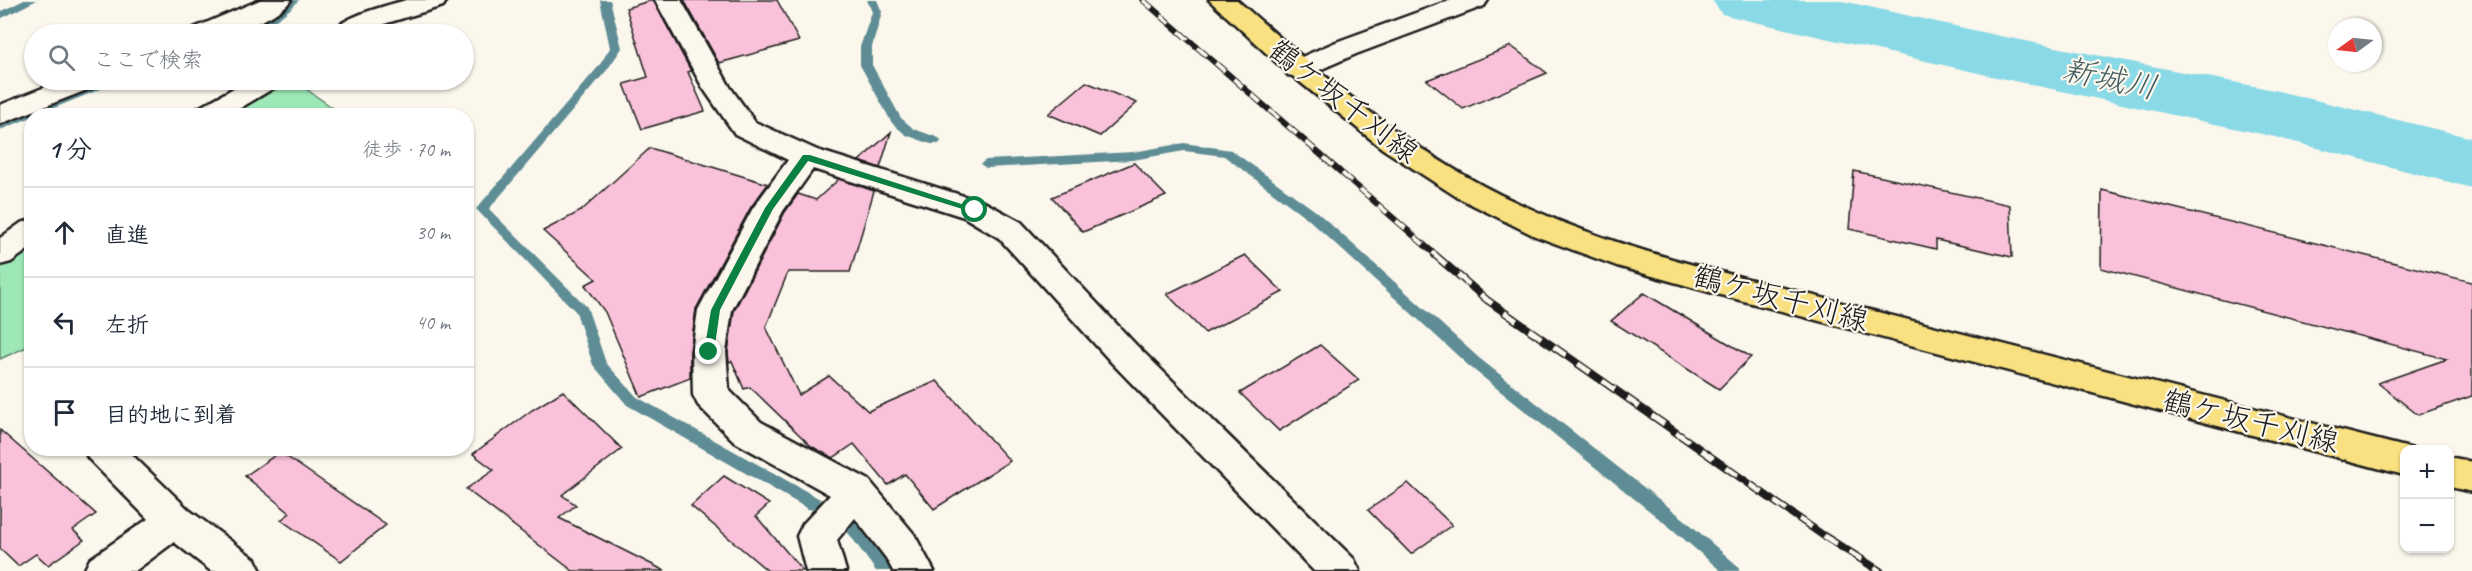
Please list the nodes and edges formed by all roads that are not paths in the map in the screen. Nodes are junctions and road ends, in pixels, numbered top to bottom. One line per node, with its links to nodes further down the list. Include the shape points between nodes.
1 (278, 0): 6 (street)
2 (434, 0): 7 (street)
3 (668, 0): 13 (street, via 717,88 745,128)
4 (1222, 0): 8 (main road, 鶴ケ坂千刈線)
5 (1471, 2): 8 (street)
6 (229, 24)
7 (364, 24)
8 (1298, 69): 17 (main road, 鶴ケ坂千刈線, via 1434,172 1508,211 1591,247)
9 (62, 90): 12 (street)
10 (250, 90): 11 (street)
11 (219, 108)
12 (0, 115)
13 (806, 158): 20 (street, via 769,208 716,310 709,352 711,395 748,432); 26 (street, via 975,210 1010,230 1124,354)
14 (24, 237): 15 (street)
15 (0, 254)
16 (109, 456): 21 (street)
17 (2400, 459)
18 (2454, 473): 19 (main road)
19 (2472, 477)
20 (856, 491): 24 (street, via 817,536); 25 (street, via 900,546)
21 (175, 520): 22 (street); 23 (street)
22 (104, 571)
23 (241, 571)
24 (826, 571)
25 (914, 571)
26 (1340, 571)

